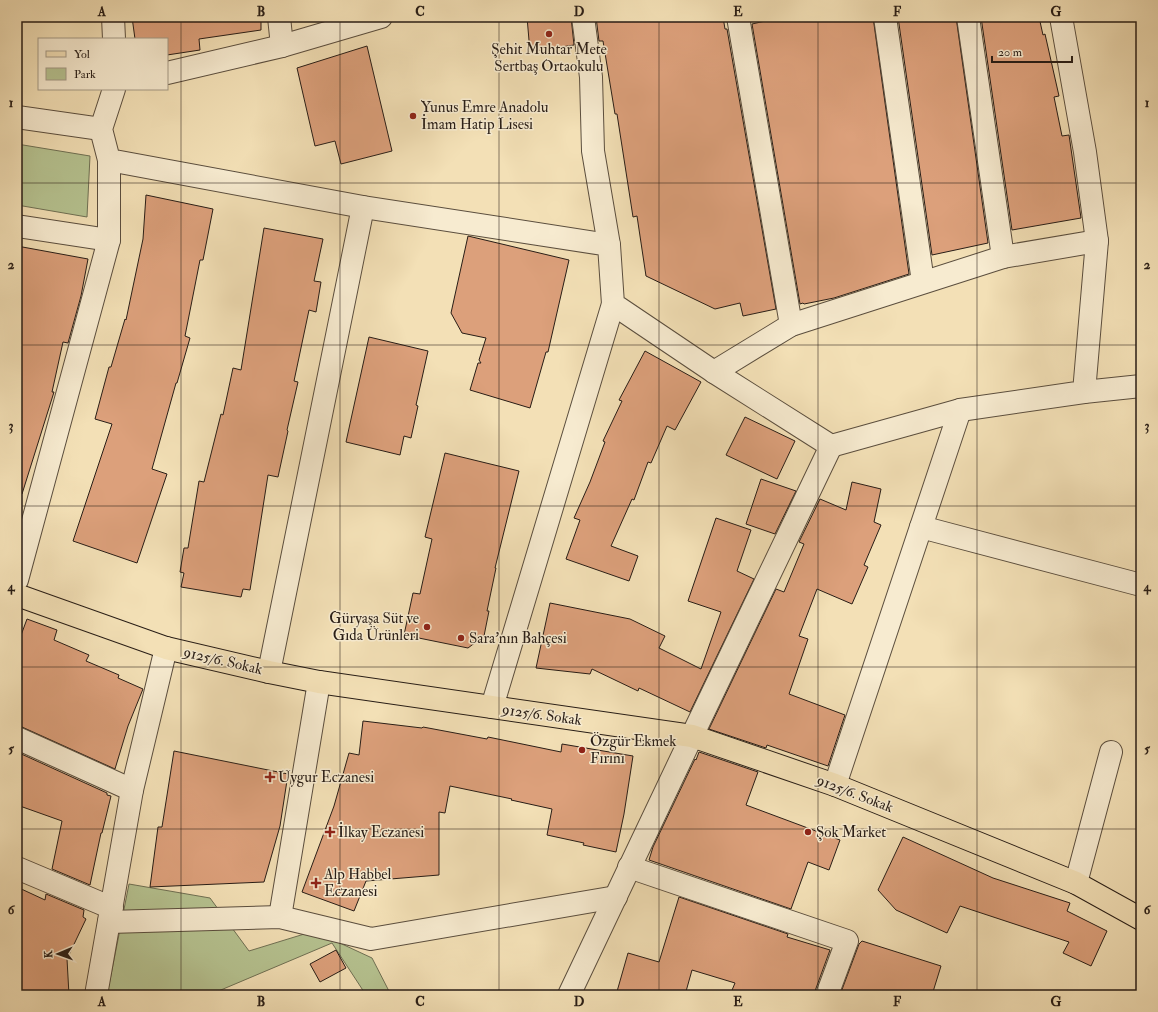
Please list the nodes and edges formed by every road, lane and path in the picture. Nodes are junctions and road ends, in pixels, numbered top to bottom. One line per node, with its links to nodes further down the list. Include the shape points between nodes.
1 (113, 17): 9 (street)
2 (279, 17): 10 (street)
3 (381, 17): 10 (street)
4 (583, 17): 20 (street, via 591,77 593,151)
5 (738, 17): 24 (street)
6 (886, 17): 22 (street)
7 (968, 17): 21 (street)
8 (1061, 17): 19 (street, via 1085,152)
9 (114, 38)
10 (282, 46): 11 (street)
11 (168, 72)
12 (114, 90): 14 (street)
13 (17, 117): 14 (street)
14 (101, 129): 15 (street)
15 (109, 160): 16 (street); 18 (street)
16 (363, 207): 20 (street); 35 (street)
17 (17, 226): 18 (street)
18 (109, 240): 31 (street)
19 (1097, 241): 21 (street); 27 (street)
20 (609, 245): 23 (street)
21 (1003, 257): 22 (street)
22 (923, 282): 24 (street)
23 (613, 304): 25 (street); 37 (street)
24 (791, 325): 25 (street)
25 (714, 372): 29 (street)
26 (1141, 386): 27 (street)
27 (1084, 392): 28 (street)
28 (960, 410): 29 (street); 30 (street)
29 (832, 446): 38 (street)
30 (921, 527): 32 (street); 41 (street)
31 (17, 580)
32 (1141, 584)
33 (17, 595): 34 (main road, 9125/6. Sokak)
34 (166, 648): 35 (main road, 9125/6. Sokak); 42 (street)
35 (269, 672): 36 (main road, 9125/6. Sokak)
36 (319, 682): 37 (main road, 9125/6. Sokak); 48 (street)
37 (492, 707): 38 (main road, 9125/6. Sokak)
38 (692, 736): 41 (main road, 9125/6. Sokak); 43 (street)
39 (17, 738): 42 (street)
40 (1111, 752): 45 (street)
41 (835, 785): 45 (main road, 9125/6. Sokak)
42 (132, 790): 47 (street)
43 (629, 867): 46 (street); 52 (street, via 847,941)
44 (17, 868): 47 (street)
45 (1076, 883): 49 (main road, 9125/6. Sokak)
46 (616, 897): 48 (street, via 371,939); 51 (street)
47 (110, 915): 48 (street); 50 (street)
48 (280, 917)
49 (1141, 919)
50 (96, 995)
51 (569, 995)
52 (827, 995)

